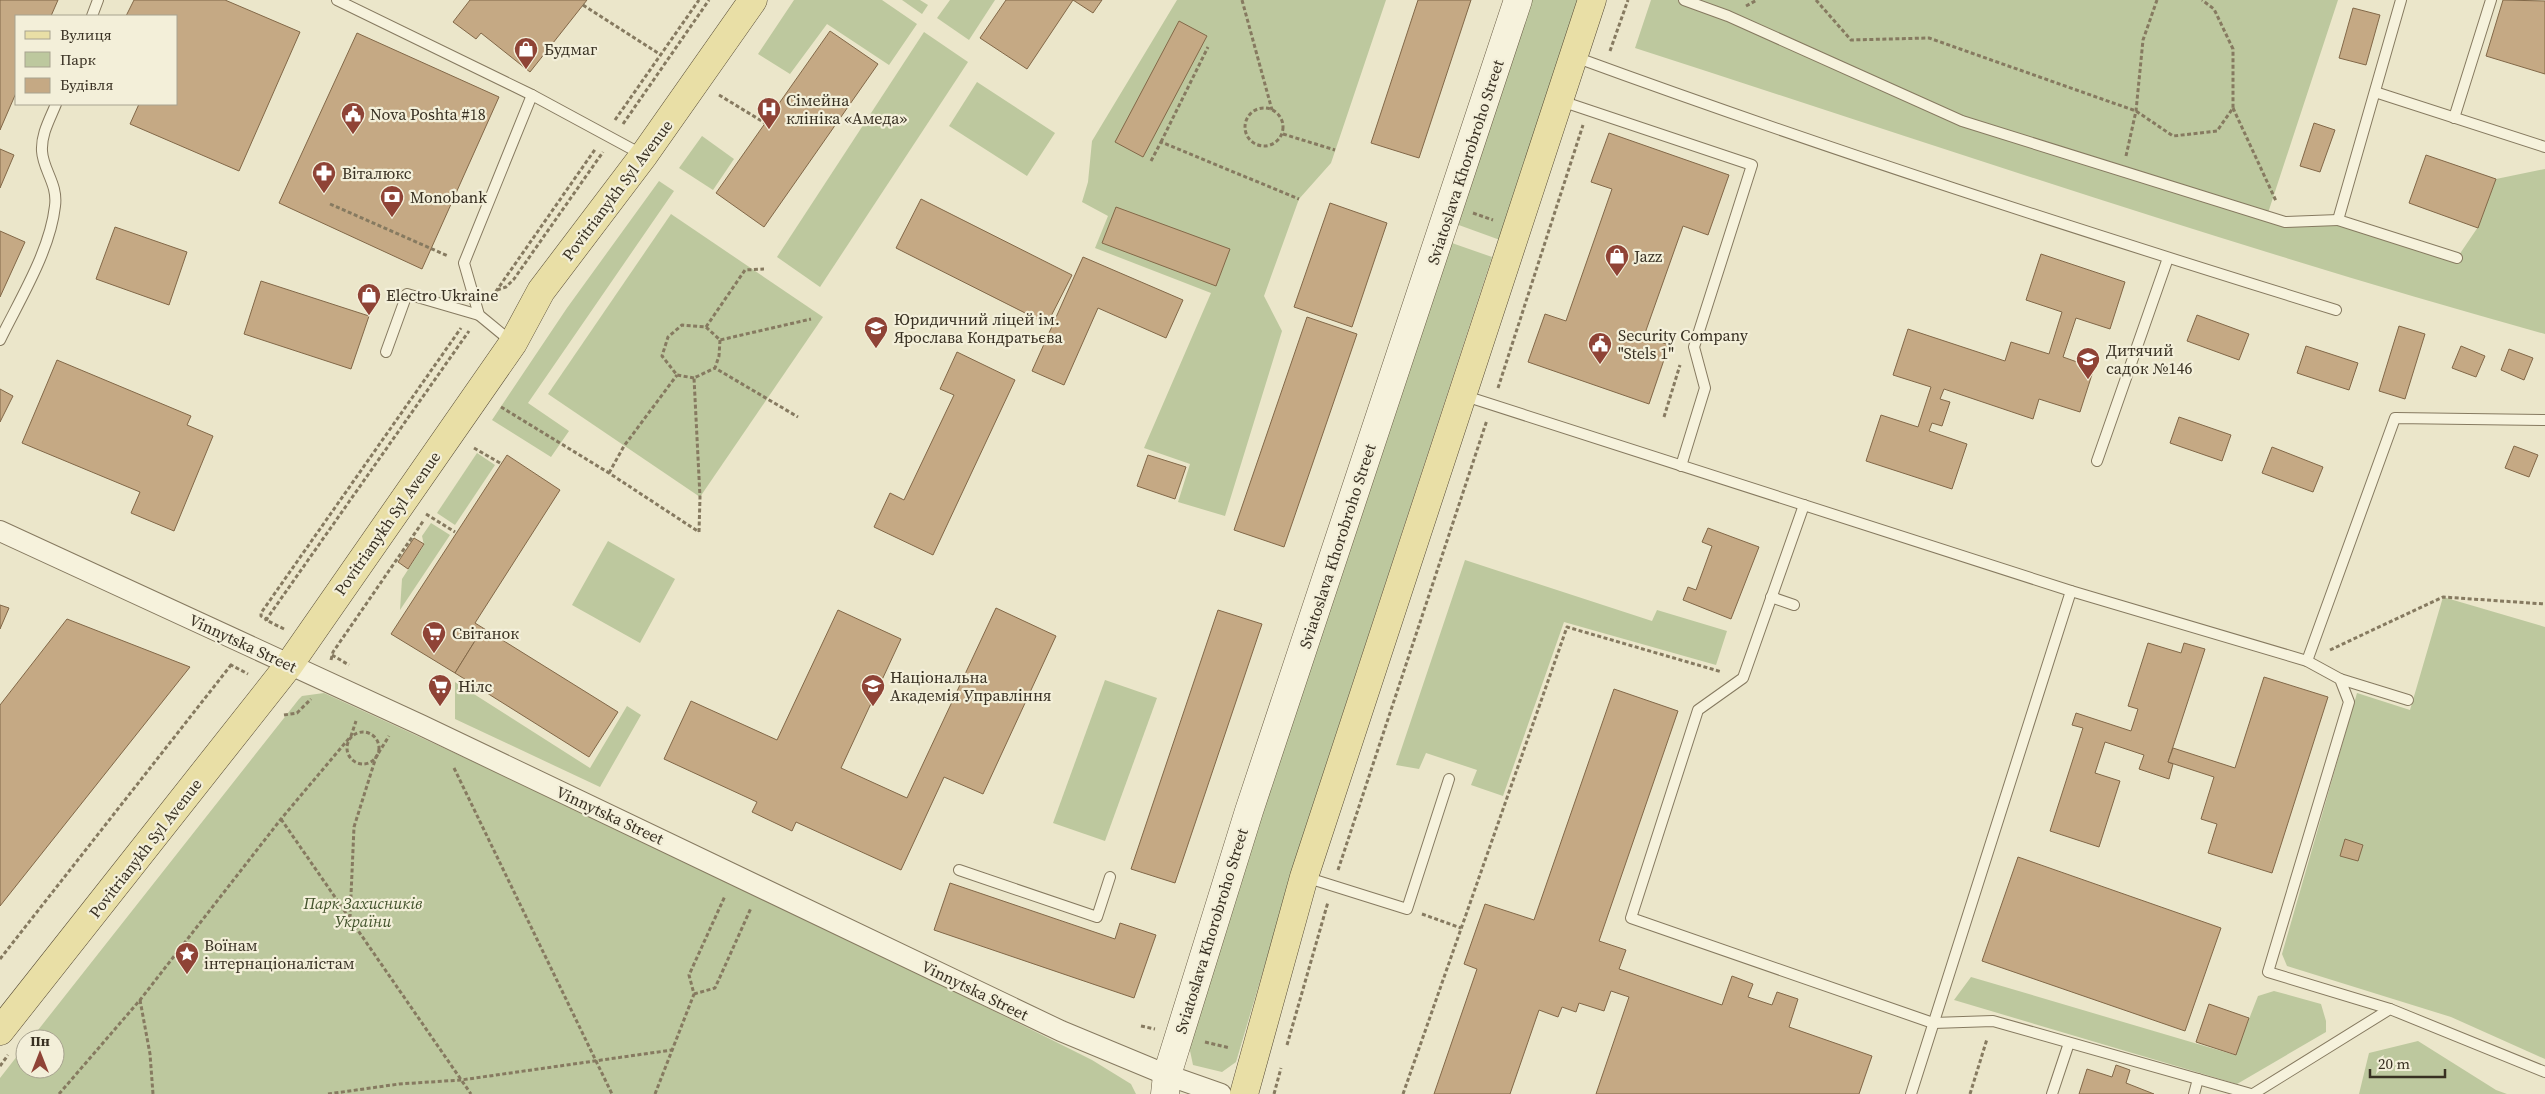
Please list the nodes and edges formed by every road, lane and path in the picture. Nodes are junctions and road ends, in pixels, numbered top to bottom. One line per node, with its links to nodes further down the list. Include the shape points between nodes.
1 (98, 0): 17 (lane)
2 (337, 0): 23 (lane)
3 (699, 0): 19 (path)
4 (709, 0): 34 (path)
5 (1242, 0): 28 (path)
6 (1518, 0): 43 (street, Sviatoslava Khorobroho Street)
7 (1592, 0): 20 (main road)
8 (1628, 0): 21 (path)
9 (1684, 0): 40 (lane, via 1728,16 1962,122)
10 (1816, 0): 30 (path, via 1851,40 1929,38)
11 (2157, 0): 30 (path, via 2144,40)
12 (2202, 0): 27 (path, via 2214,9 2233,48)
13 (2401, 0): 22 (lane)
14 (2491, 0): 31 (lane)
15 (747, 2): 38 (main road, Povitrianykh Syl Avenue)
16 (583, 5): 19 (path)
17 (92, 15)
18 (1208, 47): 35 (path)
19 (661, 55): 34 (path)
20 (1573, 56): 21 (lane); 25 (main road)
21 (1604, 68): 48 (lane)
22 (2375, 92): 31 (lane); 44 (lane)
23 (532, 94): 34 (lane); 53 (lane, via 464,263)
24 (719, 95): 32 (path)
25 (1558, 101): 29 (lane); 46 (main road)
26 (56, 105): 56 (lane, via 43,134 42,152 54,184 56,204 49,236)
27 (2234, 108): 30 (path, via 2216,130 2173,136); 45 (path)
28 (1272, 110): 33 (path, via 1281,117); 33 (path, via 1259,109 1248,116 1246,135 1261,147 1274,144)
29 (1588, 110): 65 (path); 73 (lane, via 1752,164 1694,347 1704,388)
30 (2136, 111): 40 (path)
31 (2454, 118): 36 (lane)
32 (765, 123)
33 (1282, 134): 37 (path)
34 (610, 135): 38 (lane); 51 (path); 51 (path, via 514,279 506,287)
35 (1161, 142): 39 (path); 41 (path)
36 (2545, 148)
37 (1336, 150)
38 (644, 155): 58 (main road, Povitrianykh Syl Avenue, via 541,291)
39 (1152, 161)
40 (2122, 172): 45 (lane)
41 (1300, 198)
42 (330, 204): 47 (path)
43 (1451, 206): 46 (path); 118 (street, Sviatoslava Khorobroho Street, via 1249,810)
44 (2338, 220): 45 (lane); 49 (lane)
45 (2285, 222)
46 (1516, 228): 64 (main road)
47 (431, 249)
48 (2168, 258): 52 (lane); 71 (lane)
49 (2457, 258)
50 (764, 269): 55 (path, via 745,270)
51 (496, 290): 53 (path); 53 (path, via 485,297)
52 (2336, 310)
53 (476, 312): 58 (lane); 59 (lane, via 407,294); 83 (path); 83 (path, via 261,613)
54 (811, 319): 57 (path)
55 (706, 326): 57 (path); 62 (path, via 682,325 668,337 662,356)
56 (0, 340)
57 (720, 340): 61 (path)
58 (513, 343): 84 (main road, Povitrianykh Syl Avenue)
59 (386, 352)
60 (1682, 360): 68 (path)
61 (715, 368): 63 (path); 67 (path)
62 (677, 375): 63 (path); 74 (path, via 624,446)
63 (694, 378): 74 (path, via 699,532)
64 (1462, 394): 65 (lane); 104 (main road)
65 (1492, 405): 73 (lane); 105 (path)
66 (500, 407): 74 (path)
67 (798, 417)
68 (1664, 417)
69 (2545, 420): 86 (lane, via 2395,418)
70 (474, 448): 72 (path)
71 (2097, 461)
72 (500, 463)
73 (1681, 466): 75 (lane)
74 (609, 473)
75 (1804, 505): 79 (lane); 80 (lane)
76 (426, 514): 78 (path)
77 (0, 531): 87 (street, Vinnytska Street)
78 (455, 532)
79 (2071, 591): 86 (lane); 115 (lane)
80 (1771, 597): 82 (lane); 89 (lane)
81 (2545, 604): 86 (path, via 2443,597)
82 (1794, 605)
83 (266, 620): 84 (path)
84 (307, 639): 85 (path); 87 (main road, Povitrianykh Syl Avenue); 91 (path, via 332,652)
85 (334, 652)
86 (2307, 661): 90 (lane)
87 (289, 665): 91 (street, Vinnytska Street); 117 (main road, Povitrianykh Syl Avenue)
88 (231, 666): 110 (path)
89 (1743, 678): 109 (path, via 1567,626); 115 (lane, via 1698,710 1632,918)
90 (2340, 679): 93 (lane); 113 (lane, via 2349,702 2268,972)
91 (322, 680): 92 (path); 102 (street, Vinnytska Street)
92 (308, 698)
93 (2408, 700)
94 (356, 721): 95 (path)
95 (351, 736): 97 (path, via 362,731 372,734 378,742); 97 (path, via 346,752 353,761 364,764); 100 (path)
96 (388, 736): 97 (path)
97 (376, 757): 108 (path, via 354,827)
98 (454, 768): 122 (path)
99 (1449, 779): 107 (lane)
100 (281, 819): 108 (path); 112 (path)
101 (959, 870): 103 (lane, via 1097,917)
102 (740, 877): 111 (path, via 725,896 689,975); 127 (street, Vinnytska Street)
103 (1110, 877)
104 (1304, 877): 105 (lane); 121 (main road)
105 (1332, 886): 107 (lane); 123 (path)
106 (751, 908): 111 (path, via 715,988)
107 (1407, 909): 109 (path)
108 (350, 920): 126 (path)
109 (1462, 928): 137 (path)
110 (0, 959)
111 (694, 994): 120 (path)
112 (140, 1000): 128 (path); 129 (path, via 150,1054)
113 (2390, 1009): 124 (lane); 142 (lane)
114 (1993, 1021): 115 (lane); 119 (lane); 139 (path)
115 (1933, 1023): 138 (lane)
116 (1141, 1026): 118 (path)
117 (0, 1031)
118 (1179, 1036): 121 (path); 127 (street, Sviatoslava Khorobroho Street)
119 (2068, 1043): 125 (lane); 140 (lane)
120 (672, 1050): 122 (path); 133 (path)
121 (1255, 1054): 123 (path); 135 (main road)
122 (595, 1060): 126 (path); 132 (path)
123 (1283, 1061): 136 (path)
124 (2545, 1072)
125 (2198, 1079): 141 (lane); 142 (lane)
126 (461, 1080): 130 (path, via 399,1084); 131 (path)
127 (1166, 1085): 134 (street, Vinnytska Street)
128 (59, 1094)
129 (152, 1094)
130 (328, 1094)
131 (471, 1094)
132 (612, 1094)
133 (655, 1094)
134 (1221, 1094)
135 (1244, 1094)
136 (1274, 1094)
137 (1403, 1094)
138 (1911, 1094)
139 (1970, 1094)
140 (2052, 1094)
141 (2194, 1094)
142 (2252, 1094)

